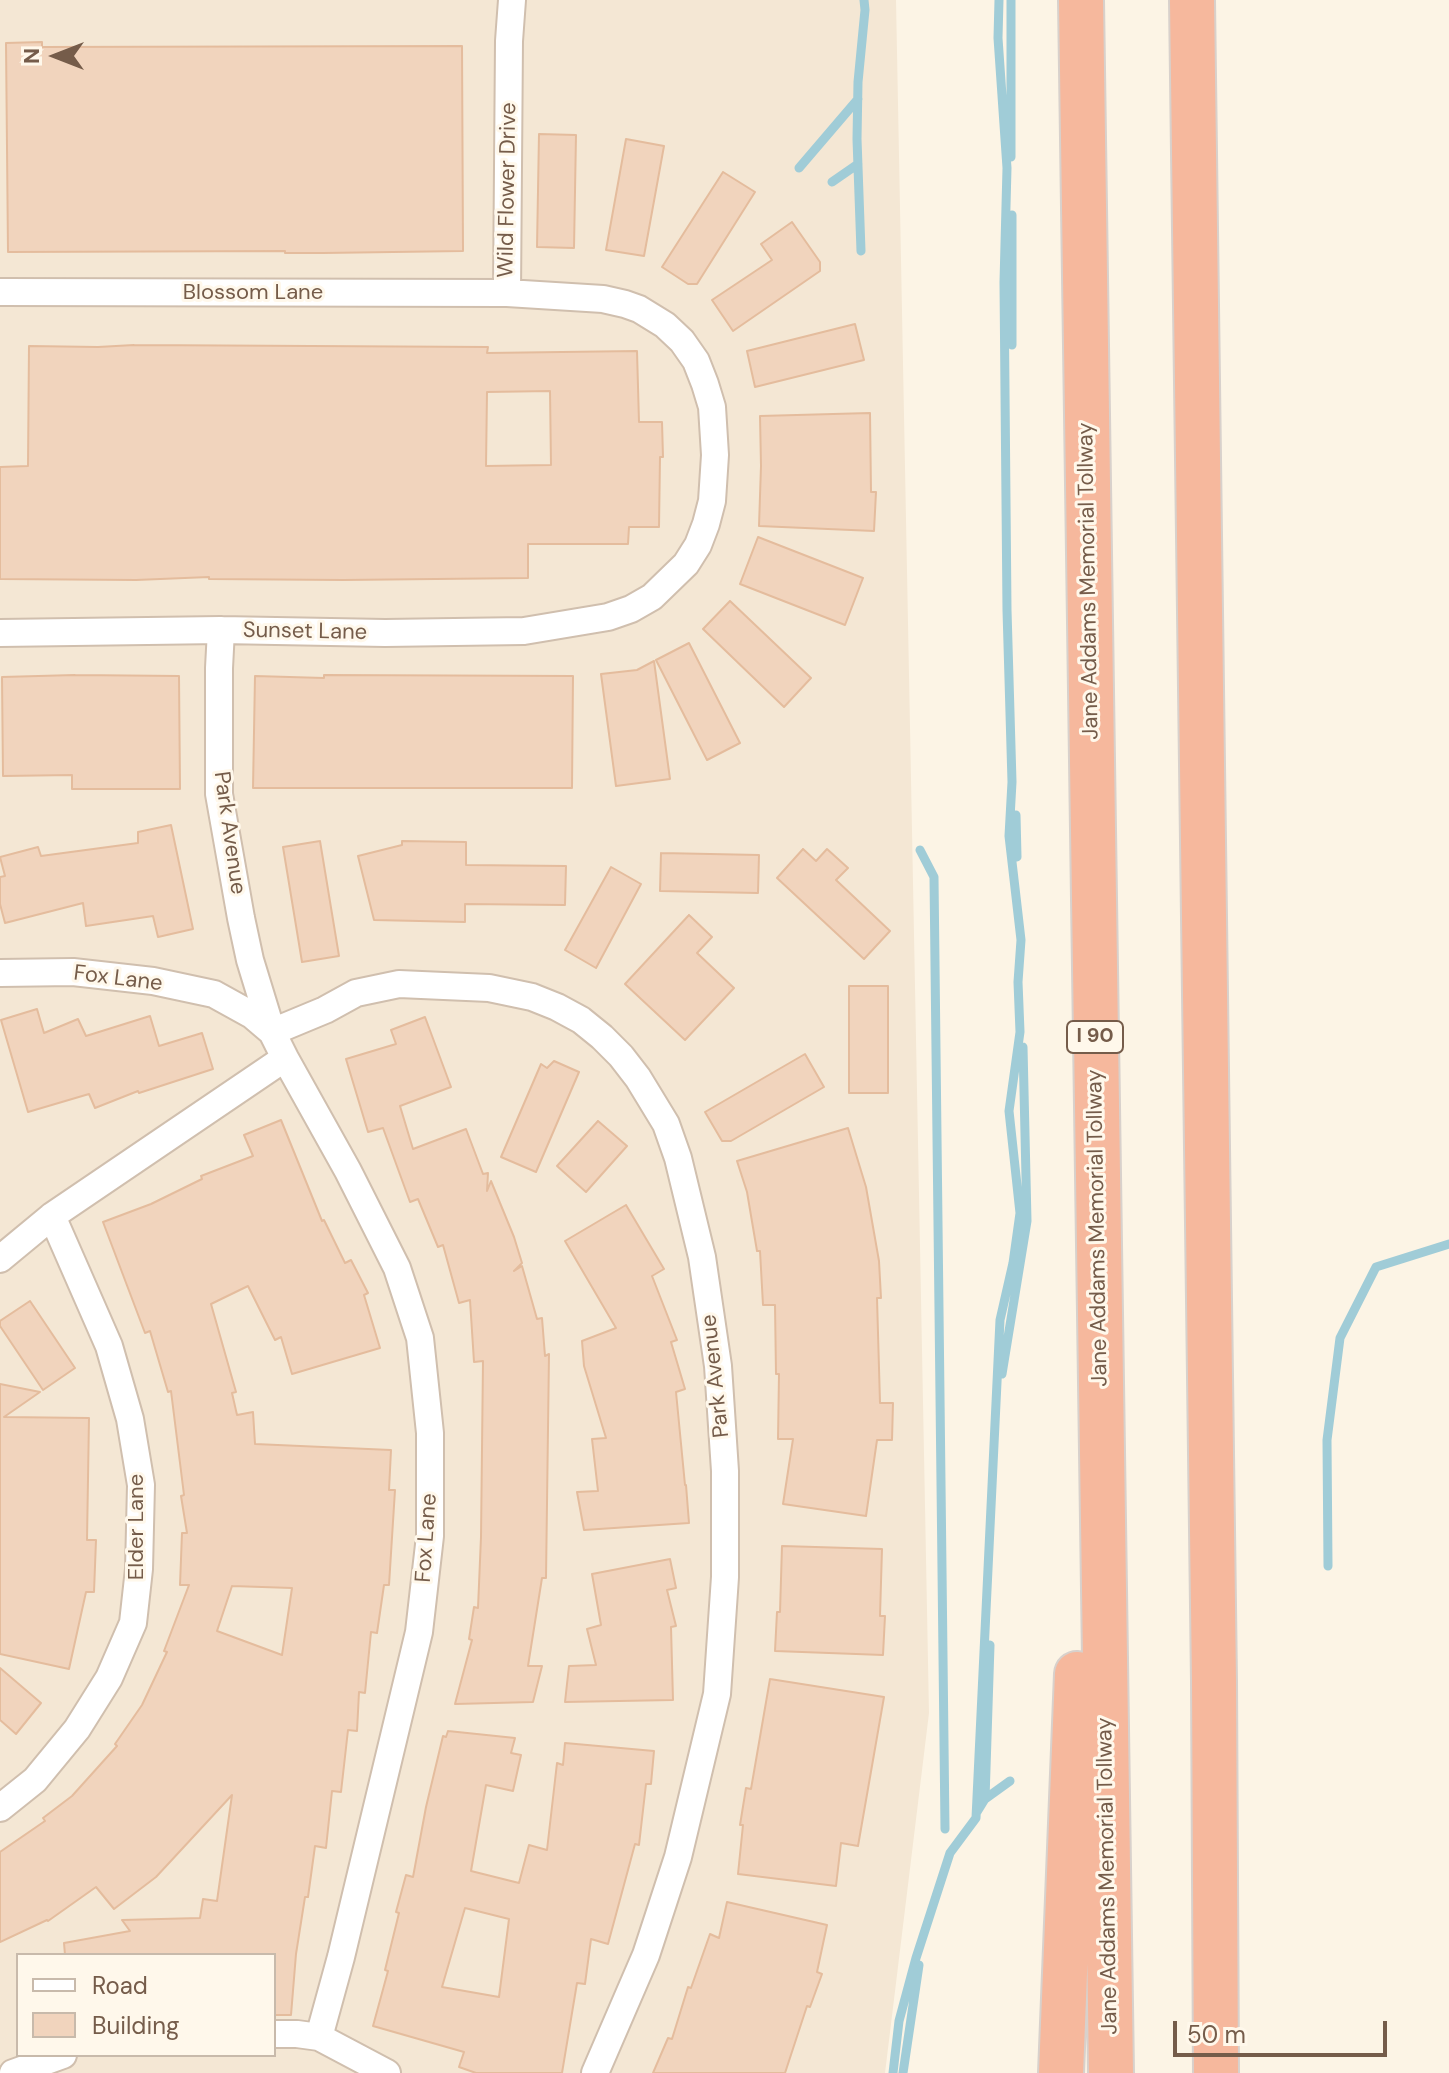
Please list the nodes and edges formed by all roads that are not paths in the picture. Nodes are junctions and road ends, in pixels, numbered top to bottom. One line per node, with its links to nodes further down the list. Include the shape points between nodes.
1 (512, 0): 5 (street, Wild Flower Drive)
2 (1081, 0): 14 (highway, Jane Addams Memorial Tollway / I 90)
3 (1192, 0): 24 (highway)
4 (0, 292): 5 (street, Blossom Lane)
5 (507, 293): 6 (street, Wild Flower Drive, via 603,299 639,309 682,341 705,384 715,455 712,501 698,545 652,597)
6 (608, 617): 7 (street, Sunset Lane, via 524,631)
7 (221, 630): 8 (street, Sunset Lane); 10 (street, Park Avenue, via 219,794 250,960)
8 (0, 633)
9 (0, 973): 10 (street, Fox Lane, via 73,972 214,994)
10 (272, 1032): 11 (street, Park Avenue); 21 (street, Park Avenue, via 356,993 399,984 489,988 532,997 581,1020 621,1056 666,1124 678,1158 702,1257 718,1366 725,1577 717,1694 678,1857 646,1955)
11 (285, 1058): 12 (street); 17 (street, Fox Lane, via 397,1268 420,1338 430,1433 430,1536 419,1632)
12 (52, 1216): 13 (street); 15 (street, Elder Lane, via 109,1346 130,1419 141,1485 139,1569 133,1623 109,1678 77,1729 35,1780)
13 (0, 1259)
14 (1099, 1268): 22 (highway); 23 (highway, Jane Addams Memorial Tollway / I 90)
15 (0, 1808)
16 (276, 2034): 17 (street)
17 (319, 2037): 20 (street)
18 (57, 2057): 19 (street)
19 (13, 2073)
20 (387, 2073)
21 (595, 2073)
22 (1061, 2073)
23 (1111, 2073)
24 (1216, 2073)

